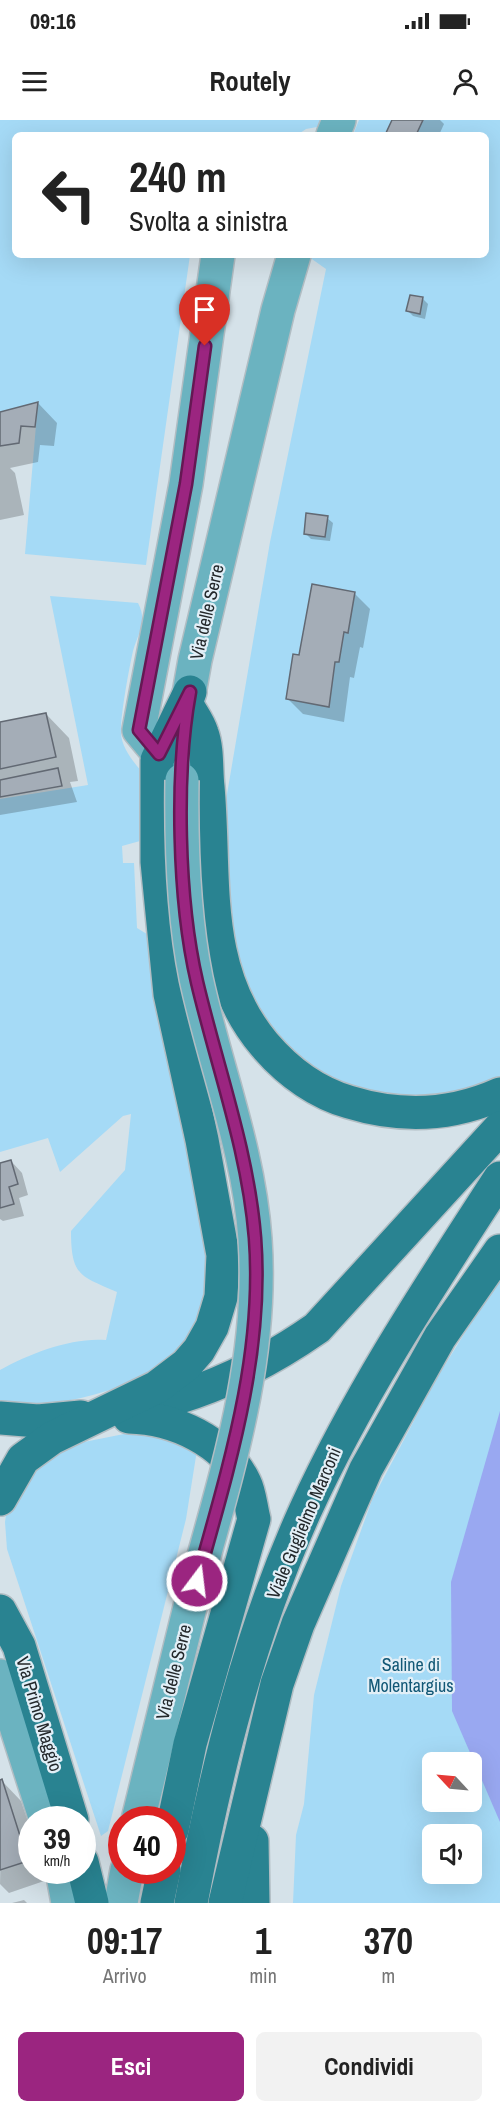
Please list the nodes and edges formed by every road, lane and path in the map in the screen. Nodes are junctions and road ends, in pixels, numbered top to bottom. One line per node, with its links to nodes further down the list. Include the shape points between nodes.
1 (218, 258): 4 (street, via 186,484 139,730)
2 (293, 258): 3 (street, Via delle Serre)
3 (189, 699): 4 (main road); 5 (main road, via 203,734 219,946 227,983 250,1028 281,1063 303,1080 334,1097 371,1108 438,1112 472,1107); 17 (street, Via delle Serre, bridge, via 182,780 182,845 190,942 196,980 236,1128 255,1237 257,1294 239,1426)
4 (159, 754): 9 (main road, via 157,862 162,924 171,994 223,1256 221,1297 212,1327 200,1350 186,1365 157,1387)
5 (500, 1094)
6 (500, 1128): 9 (main road, via 317,1329 280,1354 233,1377 168,1401)
7 (500, 1178): 27 (main road, Viale Guglielmo Marconi, via 415,1307 351,1419 305,1512 244,1675 205,1829)
8 (500, 1251): 14 (main road, Viale Guglielmo Marconi, via 440,1337 361,1478 298,1624 277,1684)
9 (98, 1416): 10 (main road, via 38,1421); 11 (main road, via 52,1438 23,1459); 18 (main road, via 140,1417 181,1426 206,1442 222,1453 246,1483 254,1519 190,1744)
10 (0, 1418)
11 (0, 1499)
12 (0, 1611): 16 (main road, Via Primo Maggio, via 19,1646)
13 (0, 1676): 15 (street)
14 (250, 1797): 28 (main road, Viale Guglielmo Marconi); 29 (main road)
15 (42, 1806)
16 (68, 1806)
17 (141, 1806)
18 (177, 1806)
19 (65, 1884): 23 (street)
20 (87, 1884): 24 (main road)
21 (124, 1884): 25 (street)
22 (161, 1884): 26 (main road)
23 (68, 1903)
24 (92, 1903)
25 (121, 1903)
26 (157, 1903)
27 (191, 1903)
28 (225, 1903)
29 (253, 1903)

